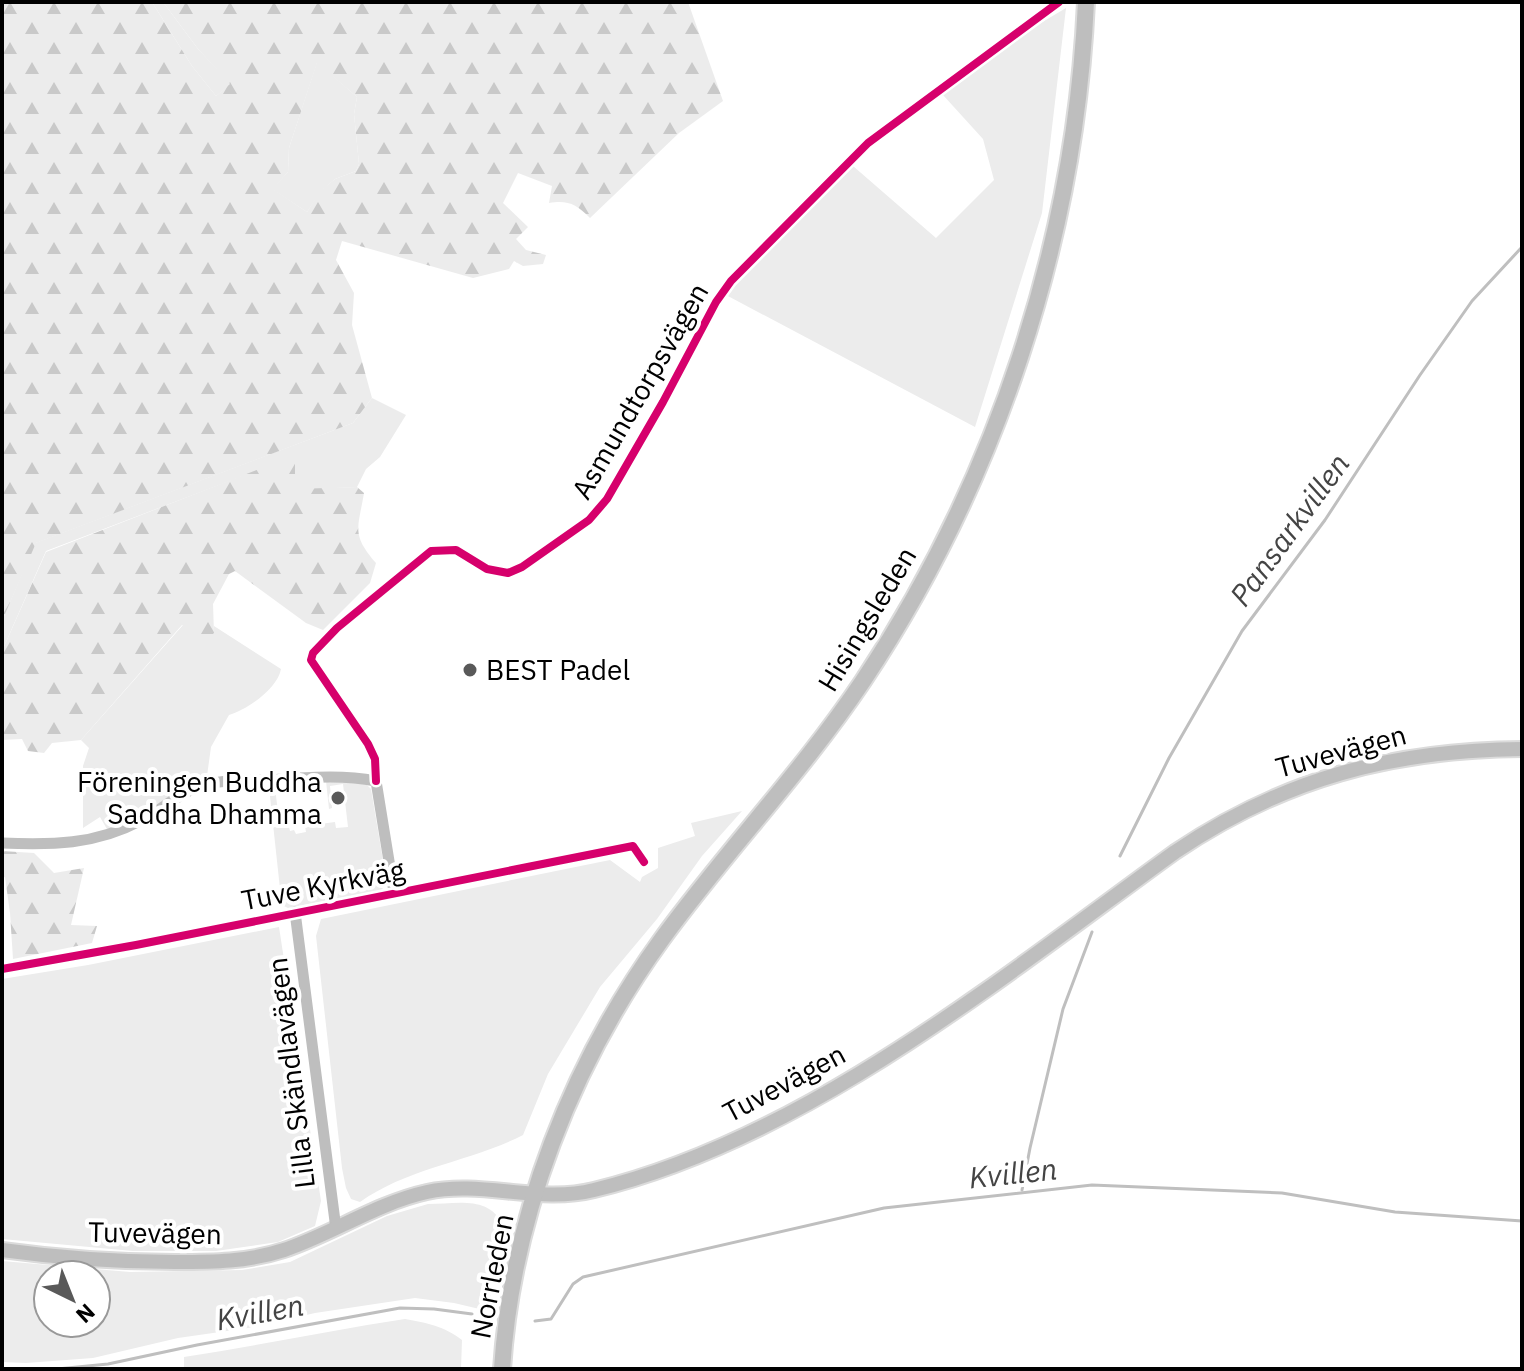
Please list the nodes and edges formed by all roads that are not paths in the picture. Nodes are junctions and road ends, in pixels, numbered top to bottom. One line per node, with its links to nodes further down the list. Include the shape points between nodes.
1 (1059, 2): 4 (street, Asmundtorpsvägen, via 868,143 731,281 607,499 589,520 508,573 487,569 456,550 431,551 319,646 311,660 368,744)
2 (1086, 2): 10 (highway, Hisingsleden, via 1076,108 1054,233 1024,345 970,487 914,599 863,681 806,761 662,939 625,995 573,1094)
3 (1522, 749): 10 (main road, Tuvevägen, via 1380,762 1272,797 1187,844 935,1024 808,1102 644,1176 581,1193)
4 (376, 781): 5 (street, via 331,775 214,783 105,837 53,845); 7 (street)
5 (2, 843)
6 (644, 862): 7 (street, Tuve Kyrkväg, via 633,846)
7 (394, 892): 8 (street, Tuve Kyrkväg)
8 (295, 912): 9 (street, Tuve Kyrkväg); 11 (street, Lilla Skändlavägen)
9 (2, 969)
10 (535, 1194): 11 (main road, Tuvevägen, via 426,1192); 13 (highway, Norrleden, via 509,1297)
11 (336, 1229): 12 (main road, Tuvevägen, via 281,1251 234,1261 106,1260)
12 (2, 1250)
13 (502, 1369)

